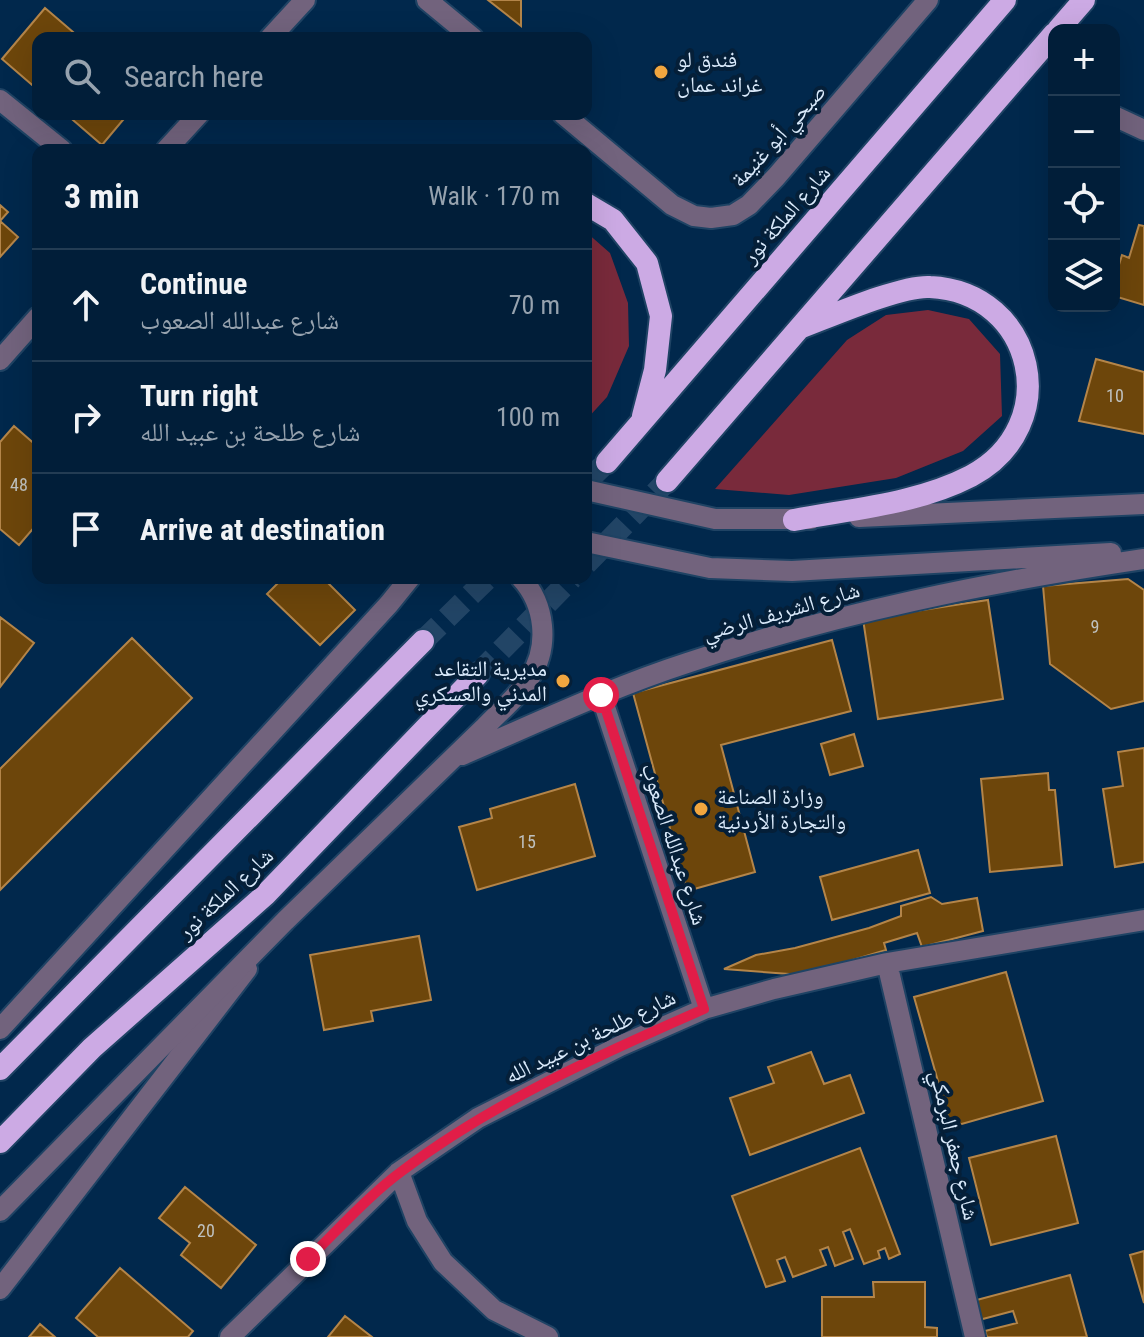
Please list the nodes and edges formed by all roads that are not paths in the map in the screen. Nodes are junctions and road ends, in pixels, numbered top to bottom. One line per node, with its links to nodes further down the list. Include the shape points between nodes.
1 (305, 0): 7 (street)
2 (427, 0): 8 (street)
3 (928, 0): 13 (street, صبحي أبو غنيمة, via 776,177 733,215 694,216 672,205)
4 (1005, 0): 21 (highway, شارع الملكة نور)
5 (1084, 0): 6 (highway)
6 (1063, 24)
7 (276, 32)
8 (466, 32)
9 (1048, 41): 19 (highway)
10 (0, 100): 15 (street)
11 (1120, 119): 14 (street)
12 (194, 120): 16 (street)
13 (570, 120)
14 (1144, 130)
15 (55, 144)
16 (172, 144)
17 (592, 208): 21 (highway, via 613,220 647,263 661,316)
18 (32, 324): 20 (street)
19 (801, 327): 23 (highway); 26 (highway, via 928,286 971,295 1007,323 1027,363 1027,408 1007,448 972,475 918,496)
20 (0, 360)
21 (642, 421): 22 (highway, شارع الملكة نور)
22 (607, 462)
23 (667, 481)
24 (592, 491): 26 (street, via 715,519)
25 (1144, 504): 26 (street)
26 (794, 520)
27 (592, 543): 28 (street, شارع الشريف الرضي, via 710,568 792,571)
28 (1144, 552)
29 (1144, 559): 34 (street, شارع الشريف الرضي, via 865,611 687,663)
30 (407, 584): 40 (street)
31 (527, 584): 35 (street, via 540,608 543,632 531,676)
32 (423, 641): 41 (highway, شارع الملكة نور)
33 (478, 674): 42 (highway, شارع الملكة نور, via 265,895 92,1048)
34 (601, 695): 35 (street, شارع الشريف الرضي); 39 (street, شارع عبدالله الصعوب)
35 (448, 762): 37 (street)
36 (1144, 920): 38 (street, شارع طلحة بن عبيد الله)
37 (285, 921): 44 (street); 45 (street)
38 (887, 963): 39 (street, شارع طلحة بن عبيد الله); 48 (street, شارع جعفر البرمكي)
39 (704, 1009): 43 (street, شارع طلحة بن عبيد الله, via 478,1118)
40 (0, 1029)
41 (0, 1069)
42 (0, 1142)
43 (399, 1172): 46 (street, شارع طلحة بن عبيد الله); 47 (street, via 417,1221 443,1262 494,1310)
44 (0, 1211)
45 (0, 1289)
46 (230, 1337)
47 (548, 1337)
48 (975, 1337)

